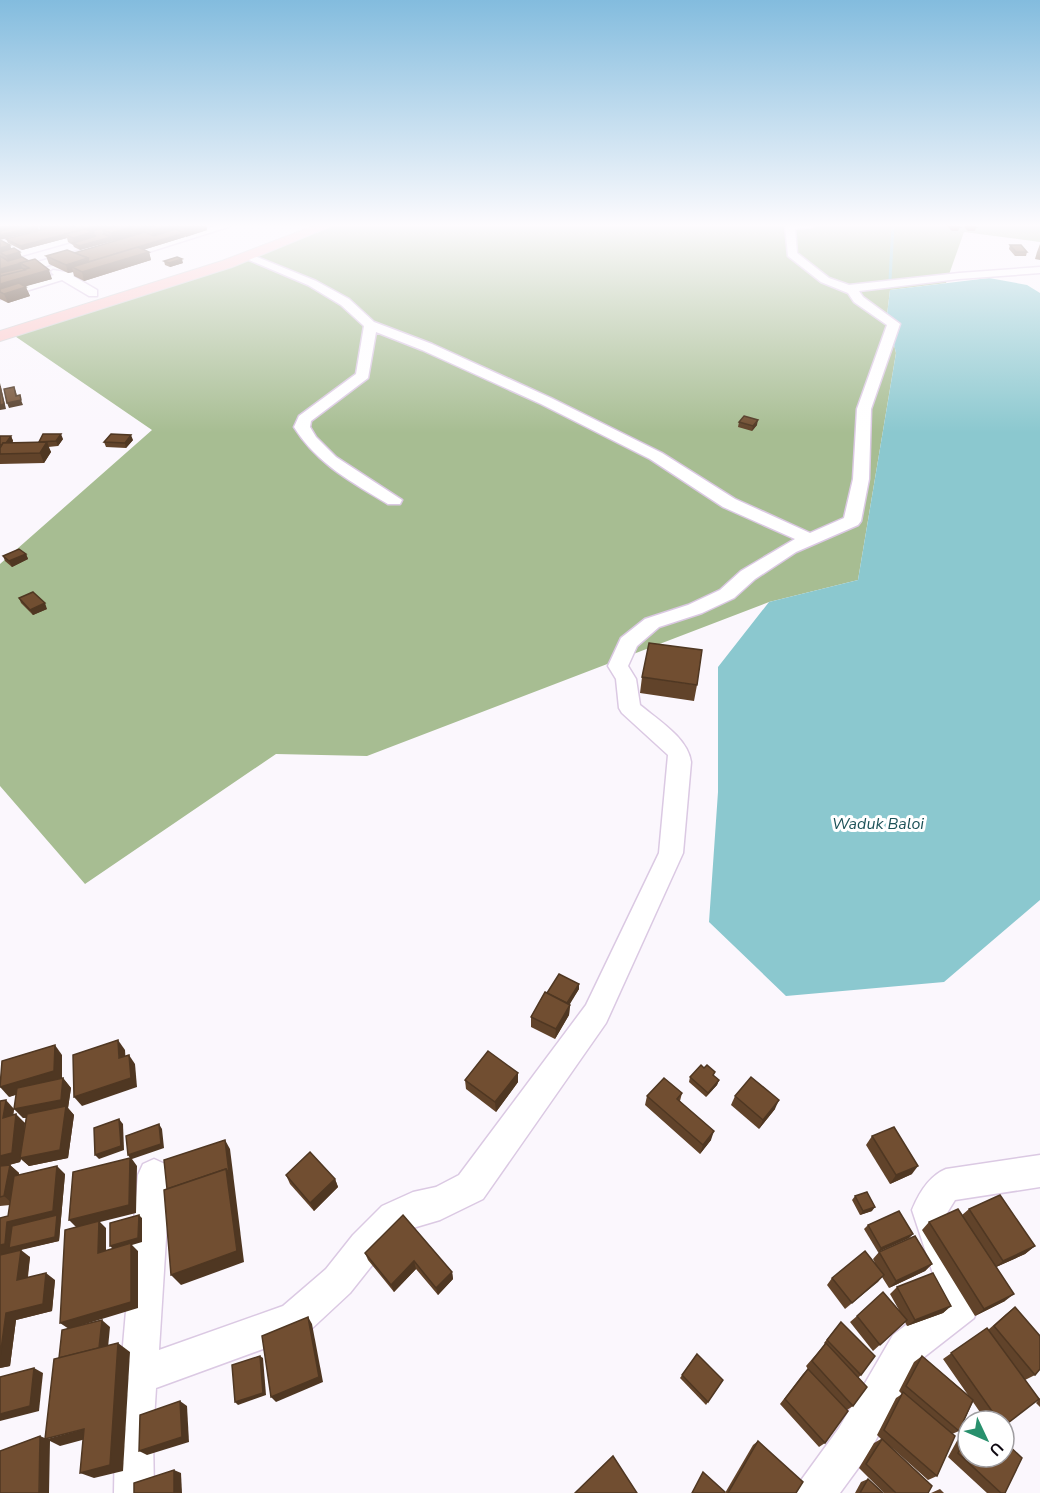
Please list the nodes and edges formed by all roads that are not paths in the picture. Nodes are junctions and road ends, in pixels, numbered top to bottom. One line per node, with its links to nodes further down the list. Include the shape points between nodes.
1 (78, 294): 5 (main road)
2 (133, 294): 7 (main road)
3 (331, 294): 6 (street)
4 (855, 294): 9 (street, via 894,324 864,409 861,479 852,521)
5 (41, 308)
6 (370, 325): 8 (street, via 363,375 304,419 302,427 322,456); 9 (street, via 546,401 656,456 729,503)
7 (0, 336)
8 (394, 500)
9 (809, 539): 12 (street, via 756,570 727,594 652,623 628,643 618,666 626,679 630,708 680,753 670,853 596,1014 471,1187 440,1203 394,1218 338,1281 294,1320)
10 (1040, 1171): 14 (street, via 946,1185 929,1210 961,1305 906,1348 853,1442)
11 (153, 1175): 12 (street)
12 (139, 1376): 13 (street)
13 (128, 1491)
14 (816, 1493)

